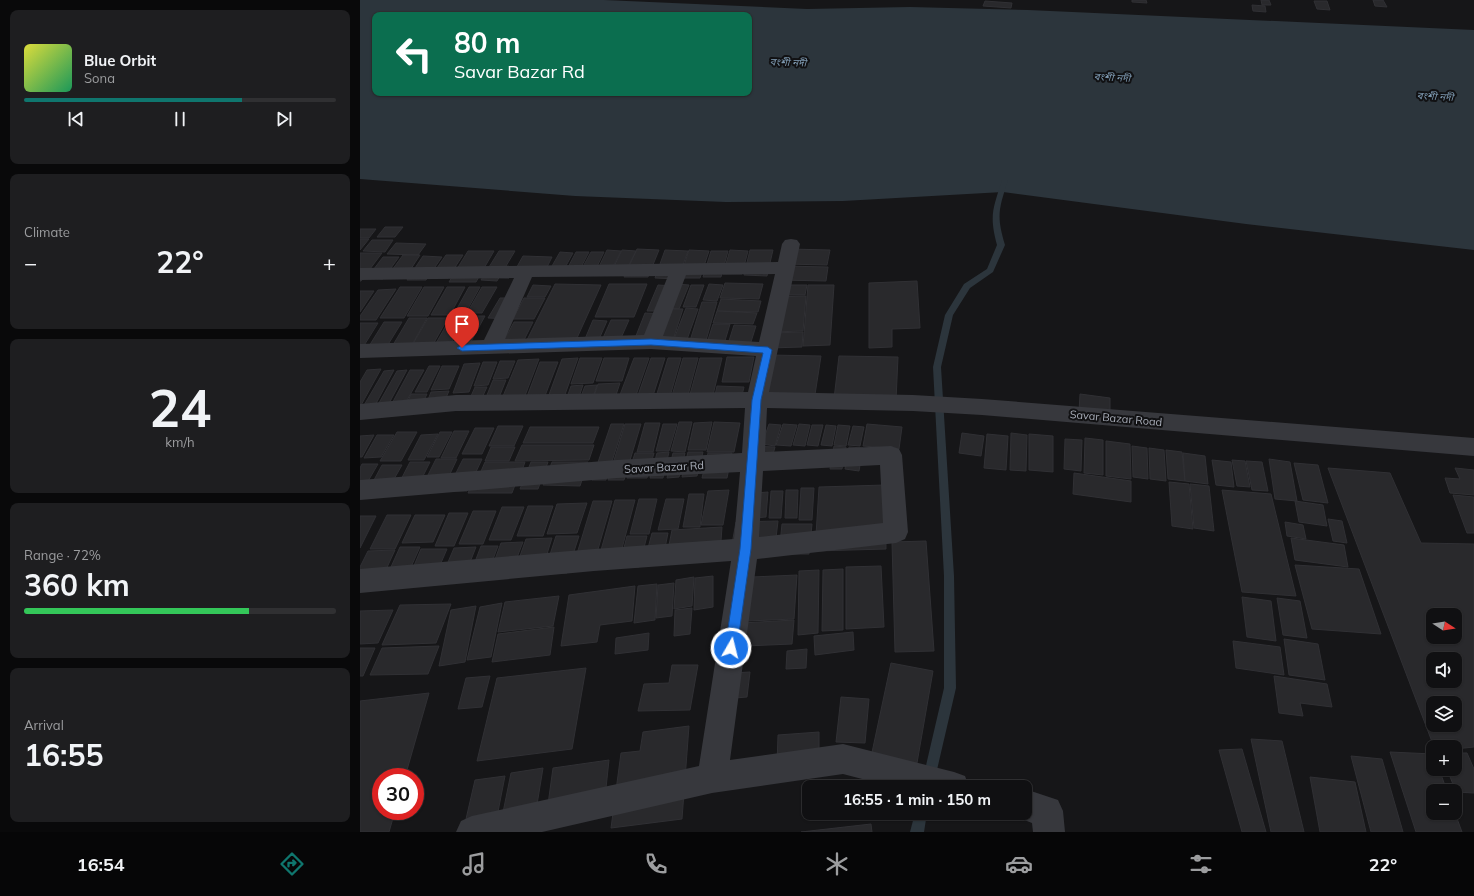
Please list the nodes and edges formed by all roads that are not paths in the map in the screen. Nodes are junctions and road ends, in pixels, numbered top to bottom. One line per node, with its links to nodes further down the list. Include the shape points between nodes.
1 (791, 244): 2 (street)
2 (786, 268): 3 (street); 8 (street)
3 (679, 270): 4 (street); 6 (street)
4 (526, 271): 5 (street); 7 (street)
5 (360, 274)
6 (651, 342): 7 (street); 8 (street)
7 (491, 347): 9 (street)
8 (768, 350): 10 (street)
9 (360, 351)
10 (757, 400): 11 (street, Savar Bazar Road, via 456,403); 12 (street, Savar Bazar Road, via 982,407); 13 (street)
11 (360, 412)
12 (1474, 448)
13 (752, 463): 14 (street, Savar Bazar Rd, via 617,469); 15 (street); 15 (street, Savar Bazar Rd, via 892,454 896,532)
14 (360, 490)
15 (746, 549): 16 (street); 17 (street)
16 (360, 581)
17 (712, 778): 18 (street, via 843,759); 19 (street)
18 (926, 780)
19 (472, 832)

